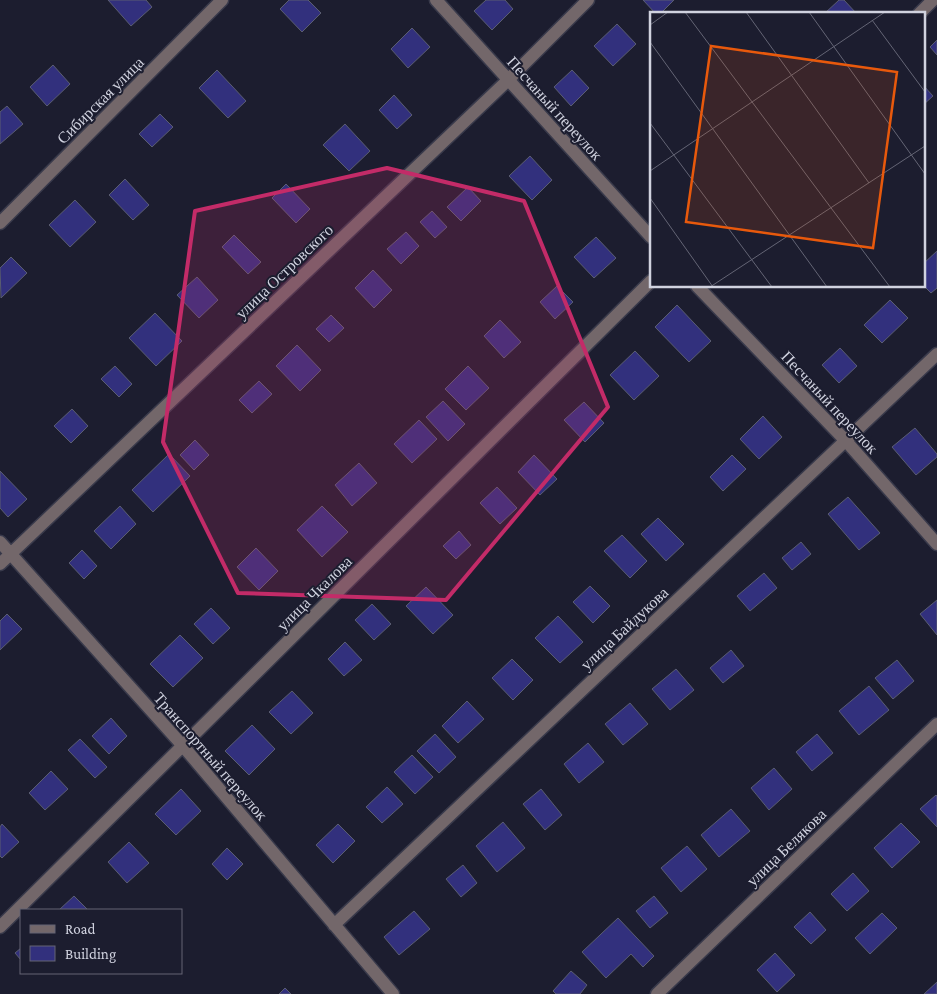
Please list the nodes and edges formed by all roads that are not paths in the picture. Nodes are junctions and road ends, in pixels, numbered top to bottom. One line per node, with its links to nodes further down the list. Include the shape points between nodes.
1 (222, 0): 7 (street, Сибирская улица)
2 (436, 0): 6 (street, Песчаный переулок)
3 (588, 0): 6 (street, улица Островского)
4 (932, 0): 5 (street)
5 (921, 12)
6 (508, 80): 8 (street, Песчаный переулок); 15 (street, улица Островского)
7 (0, 224)
8 (650, 236)
9 (650, 282): 18 (street, улица Чкалова)
10 (699, 288): 12 (street, Песчаный переулок)
11 (937, 354): 12 (street, улица Байдукова)
12 (846, 441): 14 (street, Песчаный переулок); 19 (street, улица Байдукова)
13 (0, 542): 15 (street, Транспортный переулок)
14 (937, 544)
15 (11, 554): 16 (street, улица Островского); 18 (street, Транспортный переулок)
16 (0, 564)
17 (937, 724): 22 (street, улица Белякова)
18 (183, 746): 19 (street, Транспортный переулок); 20 (street, улица Чкалова)
19 (334, 925): 21 (street, Транспортный переулок)
20 (0, 927)
21 (393, 994)
22 (657, 994)

